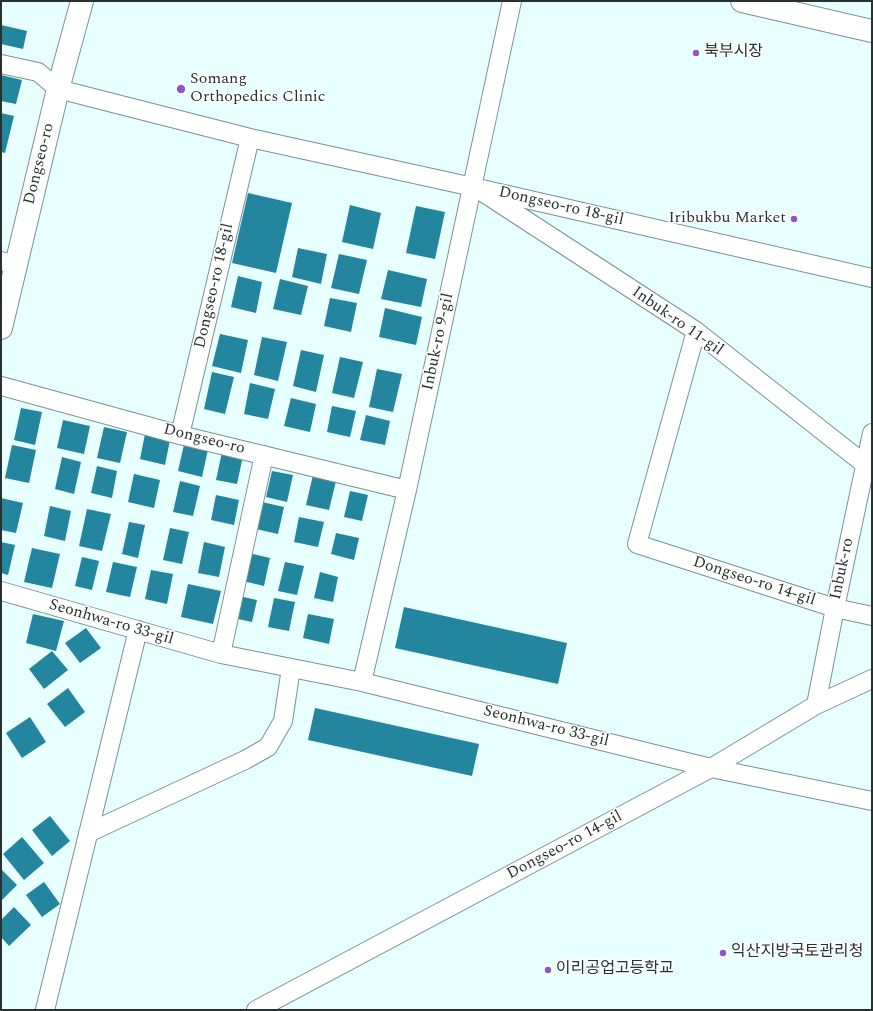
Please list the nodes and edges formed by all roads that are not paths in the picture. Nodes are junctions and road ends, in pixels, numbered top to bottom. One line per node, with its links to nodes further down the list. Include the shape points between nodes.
1 (82, 1): 6 (street, Dongseo-ro)
2 (512, 1): 8 (street, Inbuk-ro 9-gil)
3 (742, 1): 4 (street)
4 (872, 31)
5 (1, 64): 6 (street, via 38,72)
6 (58, 89): 7 (street, Dongseo-ro 18-gil); 9 (street, Dongseo-ro)
7 (250, 138): 8 (street, Dongseo-ro 18-gil); 15 (street, Dongseo-ro 18-gil)
8 (473, 186): 10 (street, Dongseo-ro 18-gil); 12 (street, Inbuk-ro 11-gil); 18 (street, Inbuk-ro 9-gil)
9 (8, 263): 11 (street, Dongseo-ro)
10 (872, 278)
11 (1, 328)
12 (696, 331): 17 (street, Inbuk-ro 11-gil); 20 (street, Dongseo-ro 14-gil, via 637,544)
13 (1, 386): 15 (street, Dongseo-ro)
14 (872, 433): 17 (street, Inbuk-ro)
15 (180, 435): 16 (street, Dongseo-ro)
16 (264, 455): 18 (street, Dongseo-ro); 23 (street)
17 (868, 466): 20 (street, Inbuk-ro)
18 (407, 490): 26 (street, Inbuk-ro 9-gil)
19 (1, 591): 22 (street, Seonhwa-ro 33-gil)
20 (835, 608): 21 (street, Dongseo-ro 14-gil); 27 (street, Inbuk-ro)
21 (872, 616)
22 (138, 630): 23 (street, Seonhwa-ro 33-gil); 30 (street)
23 (221, 654): 24 (street, Seonhwa-ro 33-gil)
24 (290, 668): 26 (street, Seonhwa-ro 33-gil); 30 (street, via 283,721 268,747)
25 (872, 679): 27 (street, Dongseo-ro 14-gil)
26 (362, 682): 28 (street, Seonhwa-ro 33-gil)
27 (816, 705): 28 (street, Dongseo-ro 14-gil)
28 (710, 768): 29 (street, Seonhwa-ro 33-gil); 32 (street, Dongseo-ro 14-gil)
29 (872, 801)
30 (88, 833): 31 (street)
31 (45, 1010)
32 (256, 1010)

